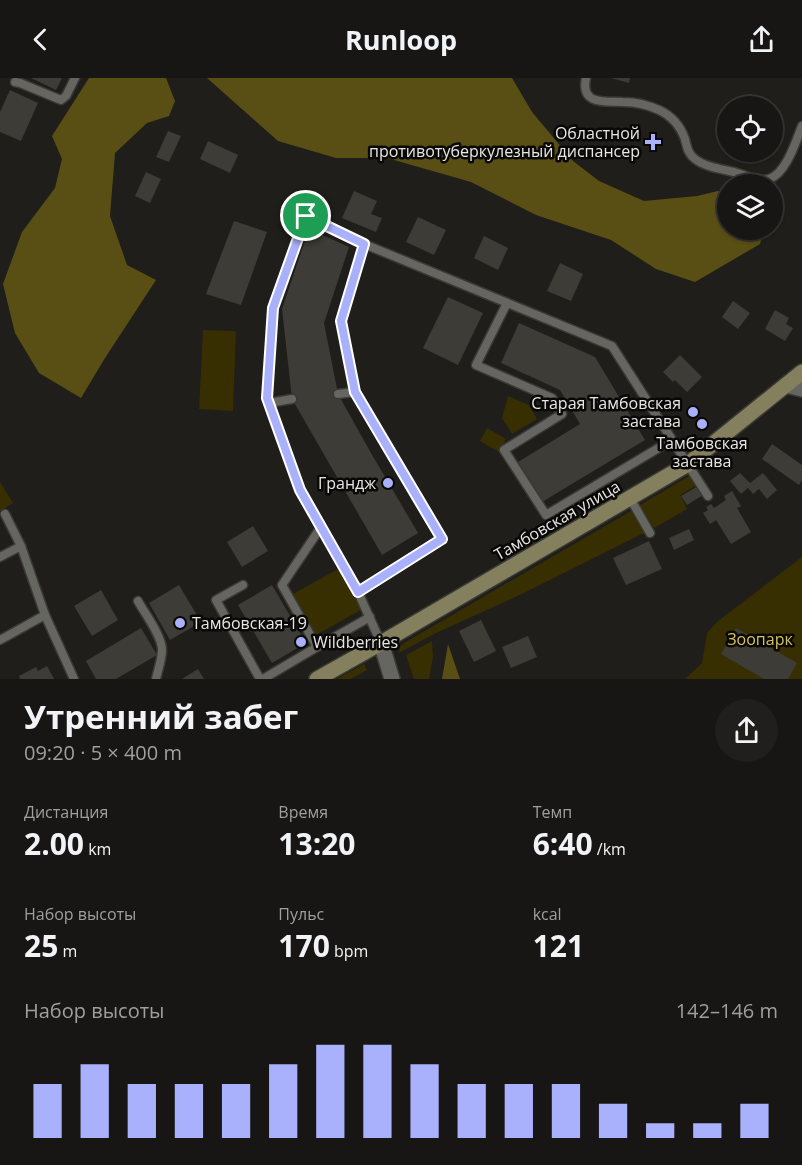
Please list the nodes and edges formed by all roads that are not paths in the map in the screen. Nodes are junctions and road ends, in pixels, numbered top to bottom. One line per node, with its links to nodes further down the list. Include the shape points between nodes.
1 (75, 78): 3 (lane, via 61,100)
2 (586, 78): 4 (lane, via 587,93 599,102 641,105 671,116 680,127 688,151 705,165 759,179 769,179 785,166)
3 (15, 82)
4 (802, 126)
5 (364, 244): 6 (lane); 10 (lane, via 341,321); 13 (lane, via 306,216 273,308)
6 (507, 303): 14 (lane, via 612,346); 14 (lane, via 476,365 552,398 562,414 504,450 546,515)
7 (802, 372): 8 (main road, Тамбовская улица)
8 (786, 385): 9 (street); 15 (main road, Тамбовская улица)
9 (802, 389)
10 (355, 392): 11 (lane); 24 (lane, via 442,539)
11 (338, 394)
12 (292, 399): 13 (lane)
13 (269, 403): 19 (lane, via 300,490)
14 (672, 440): 15 (lane)
15 (688, 464): 16 (lane); 17 (main road, Тамбовская улица)
16 (708, 496)
17 (630, 498): 20 (lane); 29 (main road, Тамбовская улица)
18 (5, 514): 21 (lane)
19 (321, 527): 24 (lane); 30 (lane, via 282,585)
20 (650, 533)
21 (21, 546): 22 (lane); 26 (lane)
22 (0, 557)
23 (243, 585): 33 (lane, via 216,600)
24 (358, 592): 27 (lane)
25 (138, 602): 32 (lane, via 160,642)
26 (45, 615): 28 (lane); 31 (lane)
27 (370, 617): 29 (lane); 30 (lane)
28 (0, 640)
29 (381, 643): 34 (main road, Тамбовская улица); 35 (street)
30 (317, 647): 33 (lane)
31 (74, 679)
32 (156, 679)
33 (261, 679)
34 (317, 679)
35 (392, 679)

